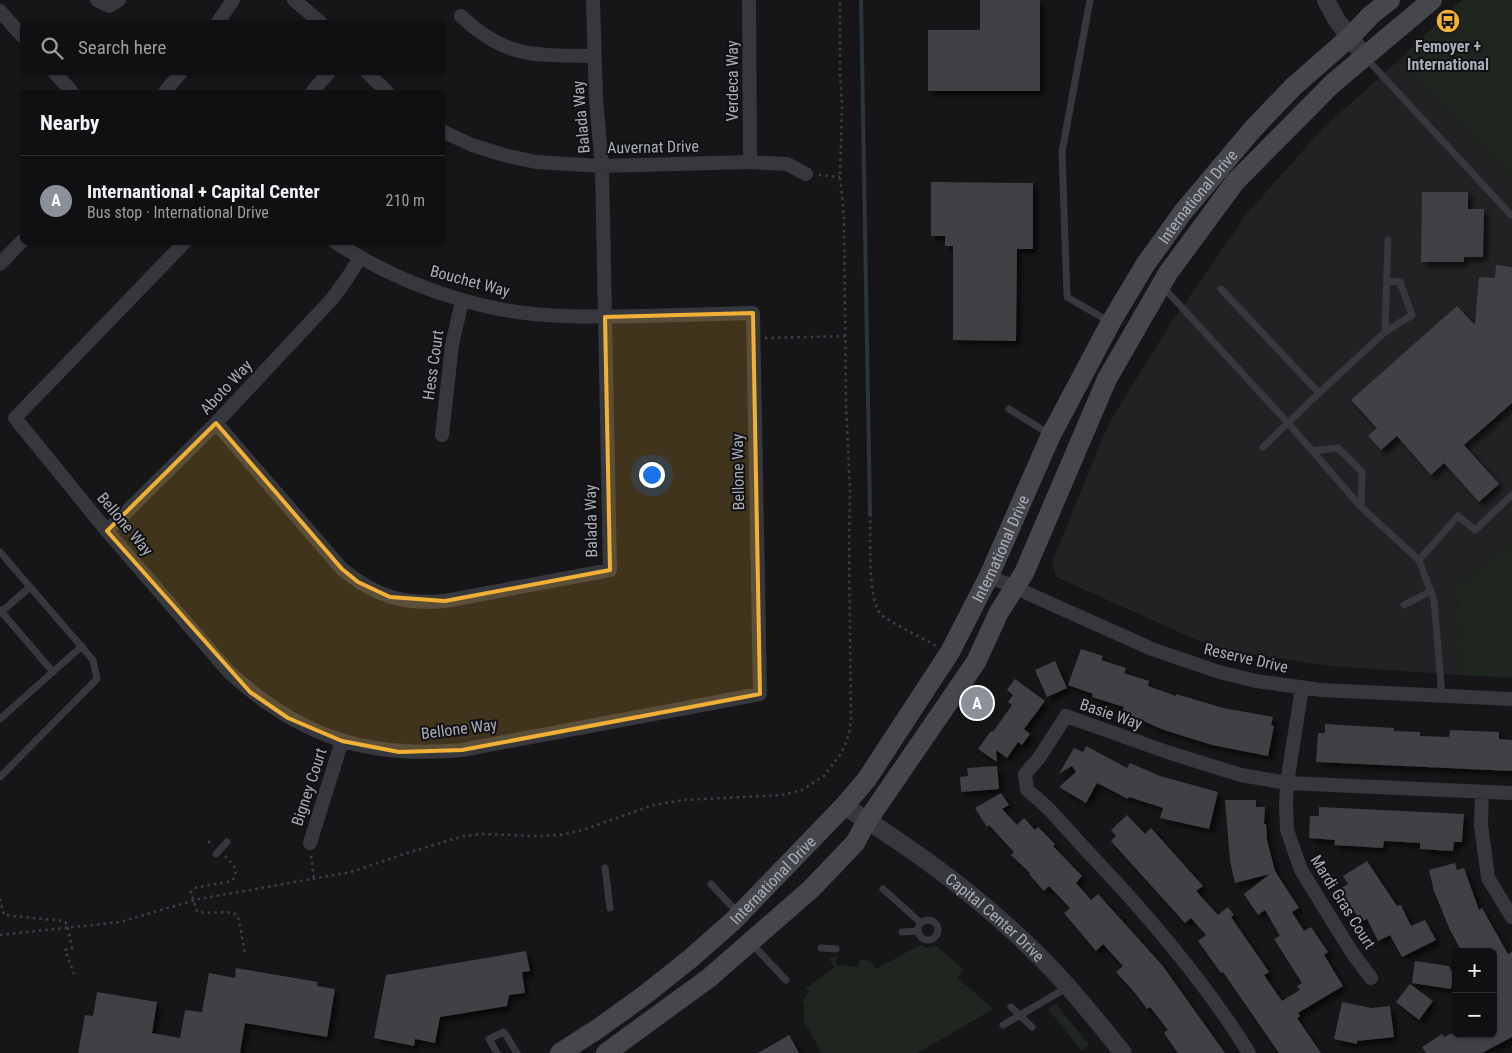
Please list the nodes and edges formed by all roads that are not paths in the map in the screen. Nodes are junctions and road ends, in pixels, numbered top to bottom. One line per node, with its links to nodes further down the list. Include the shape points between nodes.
1 (97, 0): 2 (street, via 109,6)
2 (119, 0)
3 (233, 0): 13 (street)
4 (294, 0): 14 (street)
5 (593, 0): 17 (street, Balada Way)
6 (749, 0): 28 (street, Verdeca Way)
7 (1090, 0): 43 (lane, via 1062,152 1067,297)
8 (1326, 0): 16 (street)
9 (1390, 0): 16 (main road, International Drive)
10 (1432, 0): 18 (main road, International Drive)
11 (0, 11): 15 (street)
12 (461, 16): 17 (street, via 488,39 506,48 541,56)
13 (219, 20)
14 (318, 20)
15 (20, 34)
16 (1350, 36): 18 (street); 43 (main road, International Drive, via 1293,87 1217,170 1159,244)
17 (594, 56): 29 (street, Balada Way)
18 (1364, 56): 31 (lane); 39 (main road, International Drive, via 1235,182)
19 (57, 75): 23 (street)
20 (179, 75): 24 (street)
21 (326, 75): 25 (street)
22 (370, 75): 26 (street)
23 (70, 90)
24 (167, 90)
25 (314, 90)
26 (385, 90)
27 (445, 132): 29 (street, Auvernat Drive, via 472,145 536,162)
28 (750, 162): 29 (street, Auvernat Drive); 30 (street, Auvernat Drive, via 787,164)
29 (602, 166): 42 (street, Balada Way)
30 (806, 174)
31 (1512, 215)
32 (1388, 240): 38 (lane)
33 (20, 243): 37 (street)
34 (182, 245): 55 (street, Bellone Way, via 15,418)
35 (340, 245): 36 (street, Bouchet Way)
36 (360, 258): 41 (street, Bouchet Way, via 433,292); 47 (street, Aboto Way, via 332,299)
37 (0, 264)
38 (1387, 281): 44 (lane); 44 (lane, via 1400,282 1412,315)
39 (1161, 285): 48 (lane); 60 (main road, International Drive, via 1107,379 1024,573)
40 (1221, 288): 45 (lane)
41 (462, 300): 42 (street, Bouchet Way, via 529,314); 49 (street, Hess Court, via 452,345)
42 (605, 317): 47 (street, Balada Way, via 610,570 445,601 410,602 390,598 358,582 342,569); 70 (street, Bellone Way, via 753,313 760,694 462,750 399,752)
43 (1111, 322): 50 (main road, International Drive)
44 (1386, 332): 45 (lane)
45 (1319, 393): 48 (lane)
46 (1009, 409): 50 (lane)
47 (216, 423): 55 (street, Aboto Way)
48 (1288, 423): 51 (lane); 52 (lane)
49 (442, 435)
50 (1051, 435): 58 (main road, International Drive)
51 (1263, 446)
52 (1312, 451): 54 (lane); 54 (lane, via 1338,448 1362,472)
53 (1512, 495): 57 (lane, via 1475,530 1458,516)
54 (1361, 507): 57 (lane)
55 (107, 531): 70 (street, Bellone Way, via 228,671 250,692 288,718)
56 (0, 552): 59 (lane)
57 (1419, 560): 61 (lane)
58 (989, 576): 60 (street, Reserve Drive); 75 (main road, International Drive, via 950,652 890,746)
59 (30, 587): 63 (lane); 64 (lane)
60 (1014, 588): 66 (street, Reserve Drive, via 1184,661 1256,681); 76 (main road, International Drive, via 976,662)
61 (1431, 591): 62 (lane); 67 (lane)
62 (1404, 605)
63 (0, 611): 65 (lane)
64 (82, 646): 65 (lane); 71 (lane, via 94,660 97,679)
65 (53, 672): 69 (lane)
66 (1302, 688): 67 (street, Reserve Drive); 72 (street, Mardi Gras Court)
67 (1442, 696): 68 (street, Reserve Drive)
68 (1512, 700)
69 (0, 719)
70 (342, 741): 78 (street, Bigney Court)
71 (0, 777)
72 (1287, 783): 73 (street, Basie Way); 93 (street, Mardi Gras Court, via 1287,830 1301,870); 106 (street, Basie Way, via 1170,753 1066,716 1026,774 1027,790 1046,805 1132,899 1198,979)
73 (1482, 792): 74 (street, Basie Way); 85 (street, via 1481,825 1488,878)
74 (1512, 793)
75 (844, 806): 76 (street, Capital Center Drive); 84 (main road, International Drive)
76 (867, 820): 89 (main road, International Drive, via 855,843 818,883); 95 (street, Capital Center Drive, via 922,857 990,911)
77 (226, 842): 79 (lane)
78 (310, 843)
79 (217, 853)
80 (605, 868): 83 (lane)
81 (712, 884): 84 (lane)
82 (883, 889): 86 (lane)
83 (610, 908)
84 (739, 915): 92 (main road, International Drive)
85 (1512, 917)
86 (921, 923): 87 (lane); 87 (lane, via 928,920 935,923 938,934 932,940 924,940)
87 (918, 931): 88 (lane)
88 (902, 932)
89 (750, 942): 94 (lane); 104 (main road, International Drive, via 709,978)
90 (821, 948): 91 (lane)
91 (836, 950)
92 (690, 958): 102 (main road, International Drive, via 638,1000); 103 (main road, via 659,1002)
93 (1371, 978)
94 (786, 980)
95 (1068, 987): 97 (lane); 105 (street, Capital Center Drive)
96 (1011, 1007): 97 (lane)
97 (1021, 1015): 98 (lane); 99 (lane)
98 (1003, 1025)
99 (1032, 1027)
100 (497, 1053): 101 (lane, via 489,1039 504,1032)
101 (517, 1053)
102 (560, 1053)
103 (584, 1053)
104 (606, 1053)
105 (1123, 1053)
106 (1250, 1053)

